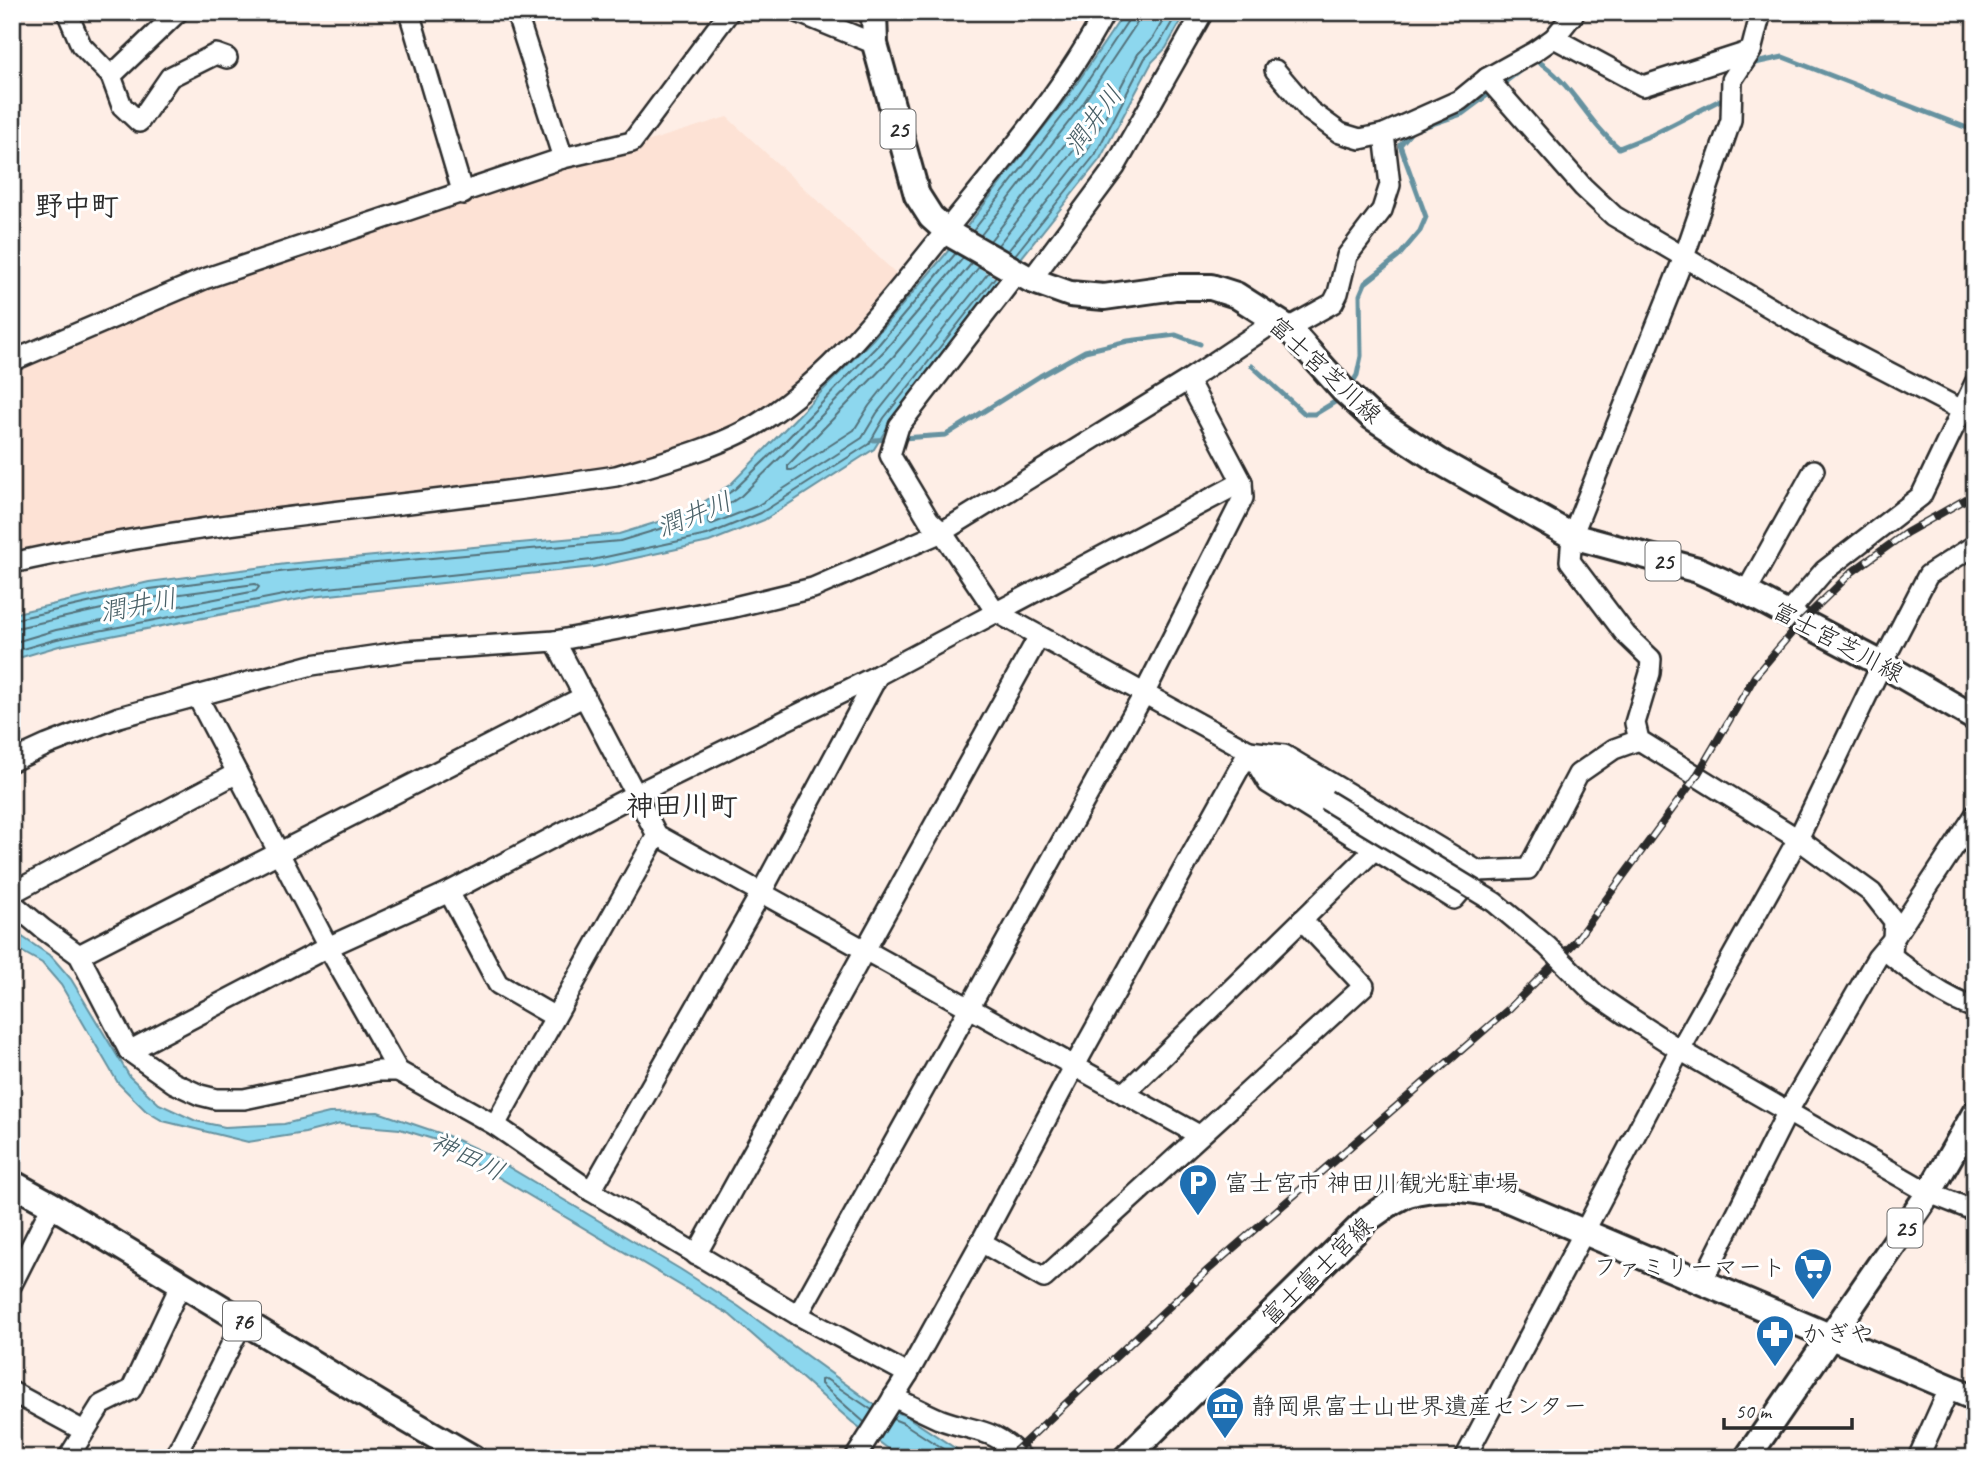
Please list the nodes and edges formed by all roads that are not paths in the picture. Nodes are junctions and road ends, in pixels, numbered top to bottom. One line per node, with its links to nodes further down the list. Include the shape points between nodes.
1 (68, 12): 17 (street, via 81,45)
2 (178, 12): 17 (street)
3 (409, 12): 21 (street)
4 (516, 12): 20 (street)
5 (729, 12): 20 (street, via 632,142)
6 (797, 12): 13 (street)
7 (874, 12): 13 (main road, 富士宮芝川線 / 25)
8 (1105, 12): 22 (street, via 1060,88)
9 (1203, 12): 24 (street, via 1115,167)
10 (1575, 12): 12 (street)
11 (1760, 12): 14 (street)
12 (1553, 38): 14 (street, via 1643,86); 18 (street)
13 (875, 44): 22 (main road, 富士宮芝川線 / 25, via 917,195)
14 (1751, 51): 23 (street, via 1732,80 1731,120)
15 (227, 58): 17 (street, via 216,54 170,77 139,122 122,107)
16 (1275, 70): 19 (street, via 1310,111 1340,133 1360,139)
17 (111, 76)
18 (1489, 80): 19 (street, via 1460,100); 23 (street, via 1614,216)
19 (1384, 134): 25 (street, via 1390,185 1382,210 1347,256 1333,303)
20 (563, 159): 21 (street)
21 (463, 194): 26 (street, via 204,279)
22 (948, 232): 24 (main road, 富士宮芝川線 / 25); 35 (street, via 845,352 804,388 764,420 664,462 616,476 212,529)
23 (1684, 257): 29 (street, via 1815,334); 33 (street)
24 (1021, 275): 25 (main road, 富士宮芝川線 / 25, via 1070,294 1104,297 1211,287 1236,295); 32 (street, via 899,426 890,454 929,520)
25 (1282, 324): 27 (street); 33 (main road, 富士宮芝川線 / 25, via 1372,418)
26 (12, 361)
27 (1188, 380): 31 (street); 32 (street)
28 (1975, 383): 29 (street)
29 (1968, 413): 38 (street, via 1921,496 1824,571)
30 (1814, 470): 36 (street)
31 (1242, 482): 37 (street); 43 (street, via 1243,498)
32 (942, 532): 37 (street); 40 (street, via 813,588)
33 (1572, 536): 36 (main road, 富士宮芝川線 / 25, via 1698,570); 47 (street, via 1570,561 1626,635 1651,659 1635,723)
34 (1975, 545): 41 (street, via 1928,575)
35 (12, 563)
36 (1746, 592): 38 (main road, 富士宮芝川線 / 25)
37 (996, 612): 39 (street); 42 (street)
38 (1787, 614): 41 (main road, 富士宮芝川線 / 25)
39 (1039, 636): 43 (street); 65 (street)
40 (555, 641): 44 (street, via 406,651 312,665); 45 (street)
41 (1882, 664): 46 (main road, 富士宮芝川線 / 25); 54 (street)
42 (878, 675): 51 (street); 60 (street)
43 (1144, 694): 48 (street); 67 (street)
44 (197, 696): 49 (street, via 119,717); 50 (street)
45 (585, 696): 51 (street); 56 (street)
46 (1975, 718)
47 (1639, 740): 54 (street); 57 (street, via 1614,749 1578,774 1528,869)
48 (1249, 751): 55 (street, via 1268,783); 57 (street, via 1284,755); 70 (street, bridge, via 1494,902 1595,994); 72 (street)
49 (12, 761)
50 (237, 773): 56 (street); 58 (street)
51 (636, 794): 53 (street); 59 (street)
52 (1975, 815): 63 (street)
53 (657, 835): 60 (street); 69 (street)
54 (1798, 839): 63 (street, via 1872,893 1894,921); 70 (street)
55 (1374, 850): 57 (street, via 1454,899); 62 (street)
56 (279, 853): 64 (street); 66 (street)
57 (1478, 871)
58 (12, 892)
59 (449, 892): 64 (street); 69 (street, via 498,984)
60 (761, 893): 65 (street); 80 (street)
61 (12, 903): 66 (street)
62 (1302, 919): 74 (street); 78 (street, via 1364,986)
63 (1894, 938): 68 (street, via 1892,956 1953,1001); 75 (street, via 1877,958)
64 (328, 947): 71 (street); 73 (street)
65 (865, 950): 67 (street); 86 (street)
66 (79, 955): 71 (street)
67 (968, 1008): 72 (street); 90 (street)
68 (1975, 1008)
69 (555, 1017): 77 (street)
70 (1680, 1050): 75 (street); 84 (street)
71 (129, 1051): 73 (street, via 174,1083 216,1099 244,1099 377,1071)
72 (1073, 1067): 74 (street); 85 (street)
73 (398, 1071): 77 (street)
74 (1124, 1094): 78 (street)
75 (1787, 1111): 81 (street); 87 (street)
76 (1975, 1113): 81 (main road, 25)
77 (495, 1125): 80 (street)
78 (1199, 1135): 85 (street, via 1044,1278)
79 (12, 1183): 82 (main road, 76)
80 (591, 1191): 86 (street)
81 (1929, 1192): 83 (street); 92 (main road, 25)
82 (52, 1205): 88 (street); 89 (main road, 76)
83 (1975, 1212)
84 (1585, 1231): 87 (main road, 富士富士宮線); 104 (main road, 富士富士宮線, via 1476,1189 1446,1188 1406,1195 1369,1218); 105 (street)
85 (981, 1242): 93 (street)
86 (696, 1255): 90 (street)
87 (1702, 1282): 92 (main road, 富士富士宮線)
88 (12, 1284)
89 (181, 1284): 91 (main road, 76); 98 (street, via 131,1390 101,1405)
90 (797, 1315): 93 (street)
91 (243, 1321): 101 (street); 102 (main road, 76)
92 (1829, 1338): 94 (main road, 富士富士宮線); 106 (main road)
93 (908, 1374): 97 (street)
94 (1949, 1389): 96 (main road, 富士富士宮線); 107 (street)
95 (12, 1392): 98 (street)
96 (1975, 1398)
97 (890, 1403): 99 (street); 103 (street, via 992,1433)
98 (83, 1431): 100 (street)
99 (857, 1455)
100 (68, 1458)
101 (173, 1458)
102 (473, 1458)
103 (1022, 1458)
104 (1126, 1458)
105 (1465, 1458)
106 (1747, 1458)
107 (1918, 1458)

